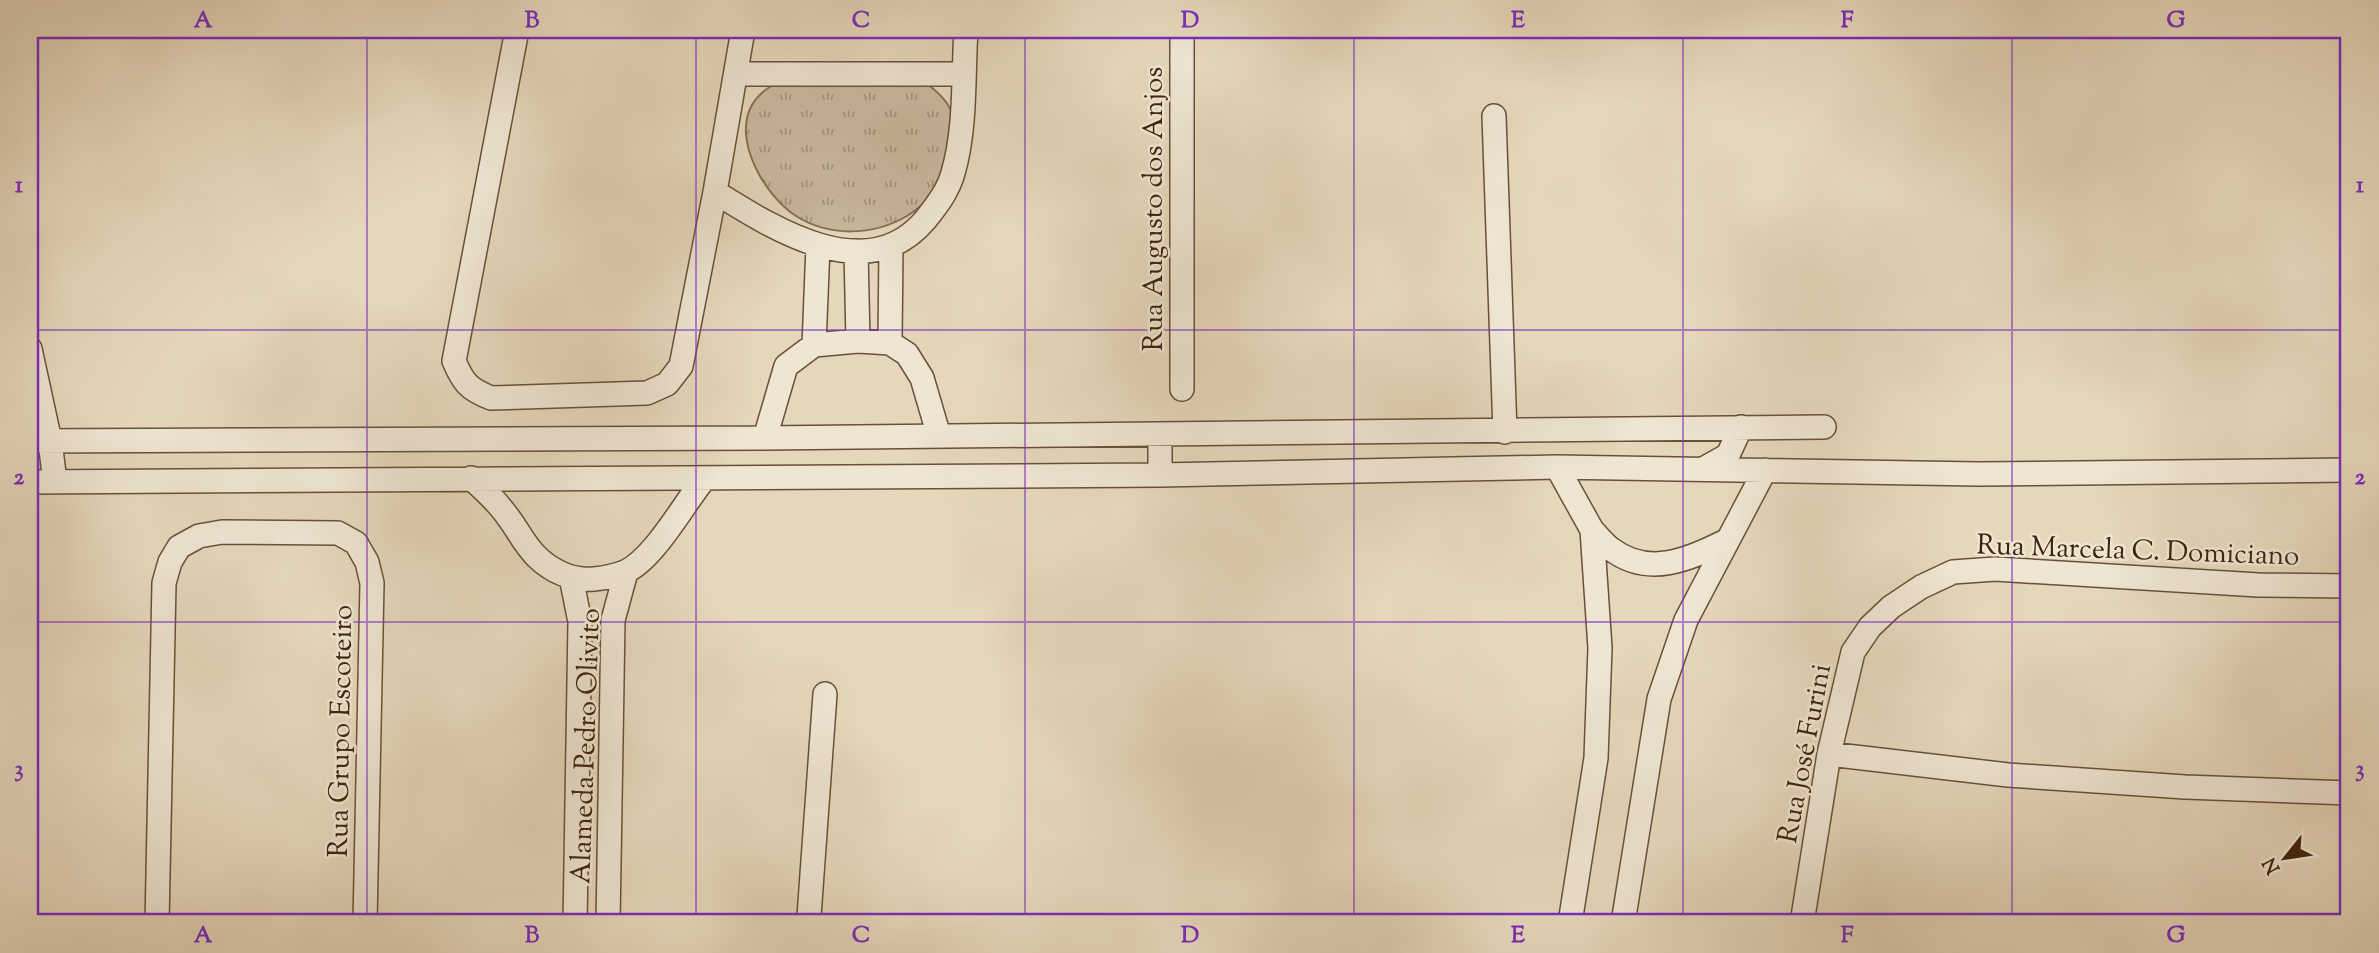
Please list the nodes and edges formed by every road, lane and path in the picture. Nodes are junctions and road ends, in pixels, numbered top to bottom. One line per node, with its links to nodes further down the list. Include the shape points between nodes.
1 (517, 30): 8 (street, via 454,360 472,391 491,398 646,393 667,384 681,366)
2 (743, 30): 5 (street)
3 (966, 30): 6 (street)
4 (1182, 30): 16 (street, Rua Augusto dos Anjos)
5 (736, 74): 6 (street); 8 (street)
6 (963, 74): 10 (street, via 960,141 953,175 942,200 919,227)
7 (1494, 116): 19 (street)
8 (715, 192): 9 (street, via 762,221)
9 (818, 246): 11 (street); 14 (street)
10 (891, 247): 11 (street); 13 (street)
11 (856, 251): 12 (street)
12 (858, 341): 13 (street); 14 (street)
13 (890, 343): 21 (street, via 907,354 922,378)
14 (814, 345): 22 (street, via 786,366)
15 (30, 349): 24 (street)
16 (1182, 389)
17 (1741, 427): 18 (street); 19 (street); 26 (street, via 1728,455); 27 (street)
18 (1824, 427)
19 (1505, 432): 20 (street)
20 (1160, 435): 21 (street); 29 (street)
21 (939, 436): 22 (street)
22 (765, 438): 23 (street)
23 (397, 440): 24 (street); 31 (street)
24 (40, 441): 34 (street)
25 (1557, 467): 26 (street); 29 (street); 35 (street)
26 (1703, 469): 27 (street)
27 (1765, 470): 28 (street, via 1979,474); 36 (street)
28 (2349, 470)
29 (1160, 475): 32 (street)
30 (471, 478): 31 (street); 32 (street); 38 (street, via 495,501 537,557)
31 (397, 479): 34 (street)
32 (704, 479): 37 (street, via 658,543)
33 (30, 482): 34 (street)
34 (55, 482)
35 (1592, 530): 36 (street, via 1611,549 1649,565 1671,564); 49 (street, via 1600,648 1596,758)
36 (1726, 541): 50 (street, via 1685,620 1659,699)
37 (626, 572): 38 (street, via 604,578); 47 (street, Alameda Pedro Olivito, via 613,620)
38 (571, 578): 46 (street, Alameda Pedro Olivito, via 580,622)
39 (2349, 586): 40 (street, Rua Marcela C. Domiciano, via 1995,569 1953,572)
40 (1891, 607): 42 (street, Rua José Furini, via 1853,652)
41 (825, 694): 48 (street)
42 (1829, 754): 43 (street, via 2022,776 2185,788); 51 (street, Rua José Furini)
43 (2349, 793)
44 (157, 923): 45 (street, Rua Grupo Escoteiro, via 164,583 179,547 199,536 222,532 338,533 356,543 367,562 372,583)
45 (365, 923)
46 (575, 923)
47 (608, 923)
48 (806, 923)
49 (1570, 923)
50 (1623, 923)
51 (1802, 923)

